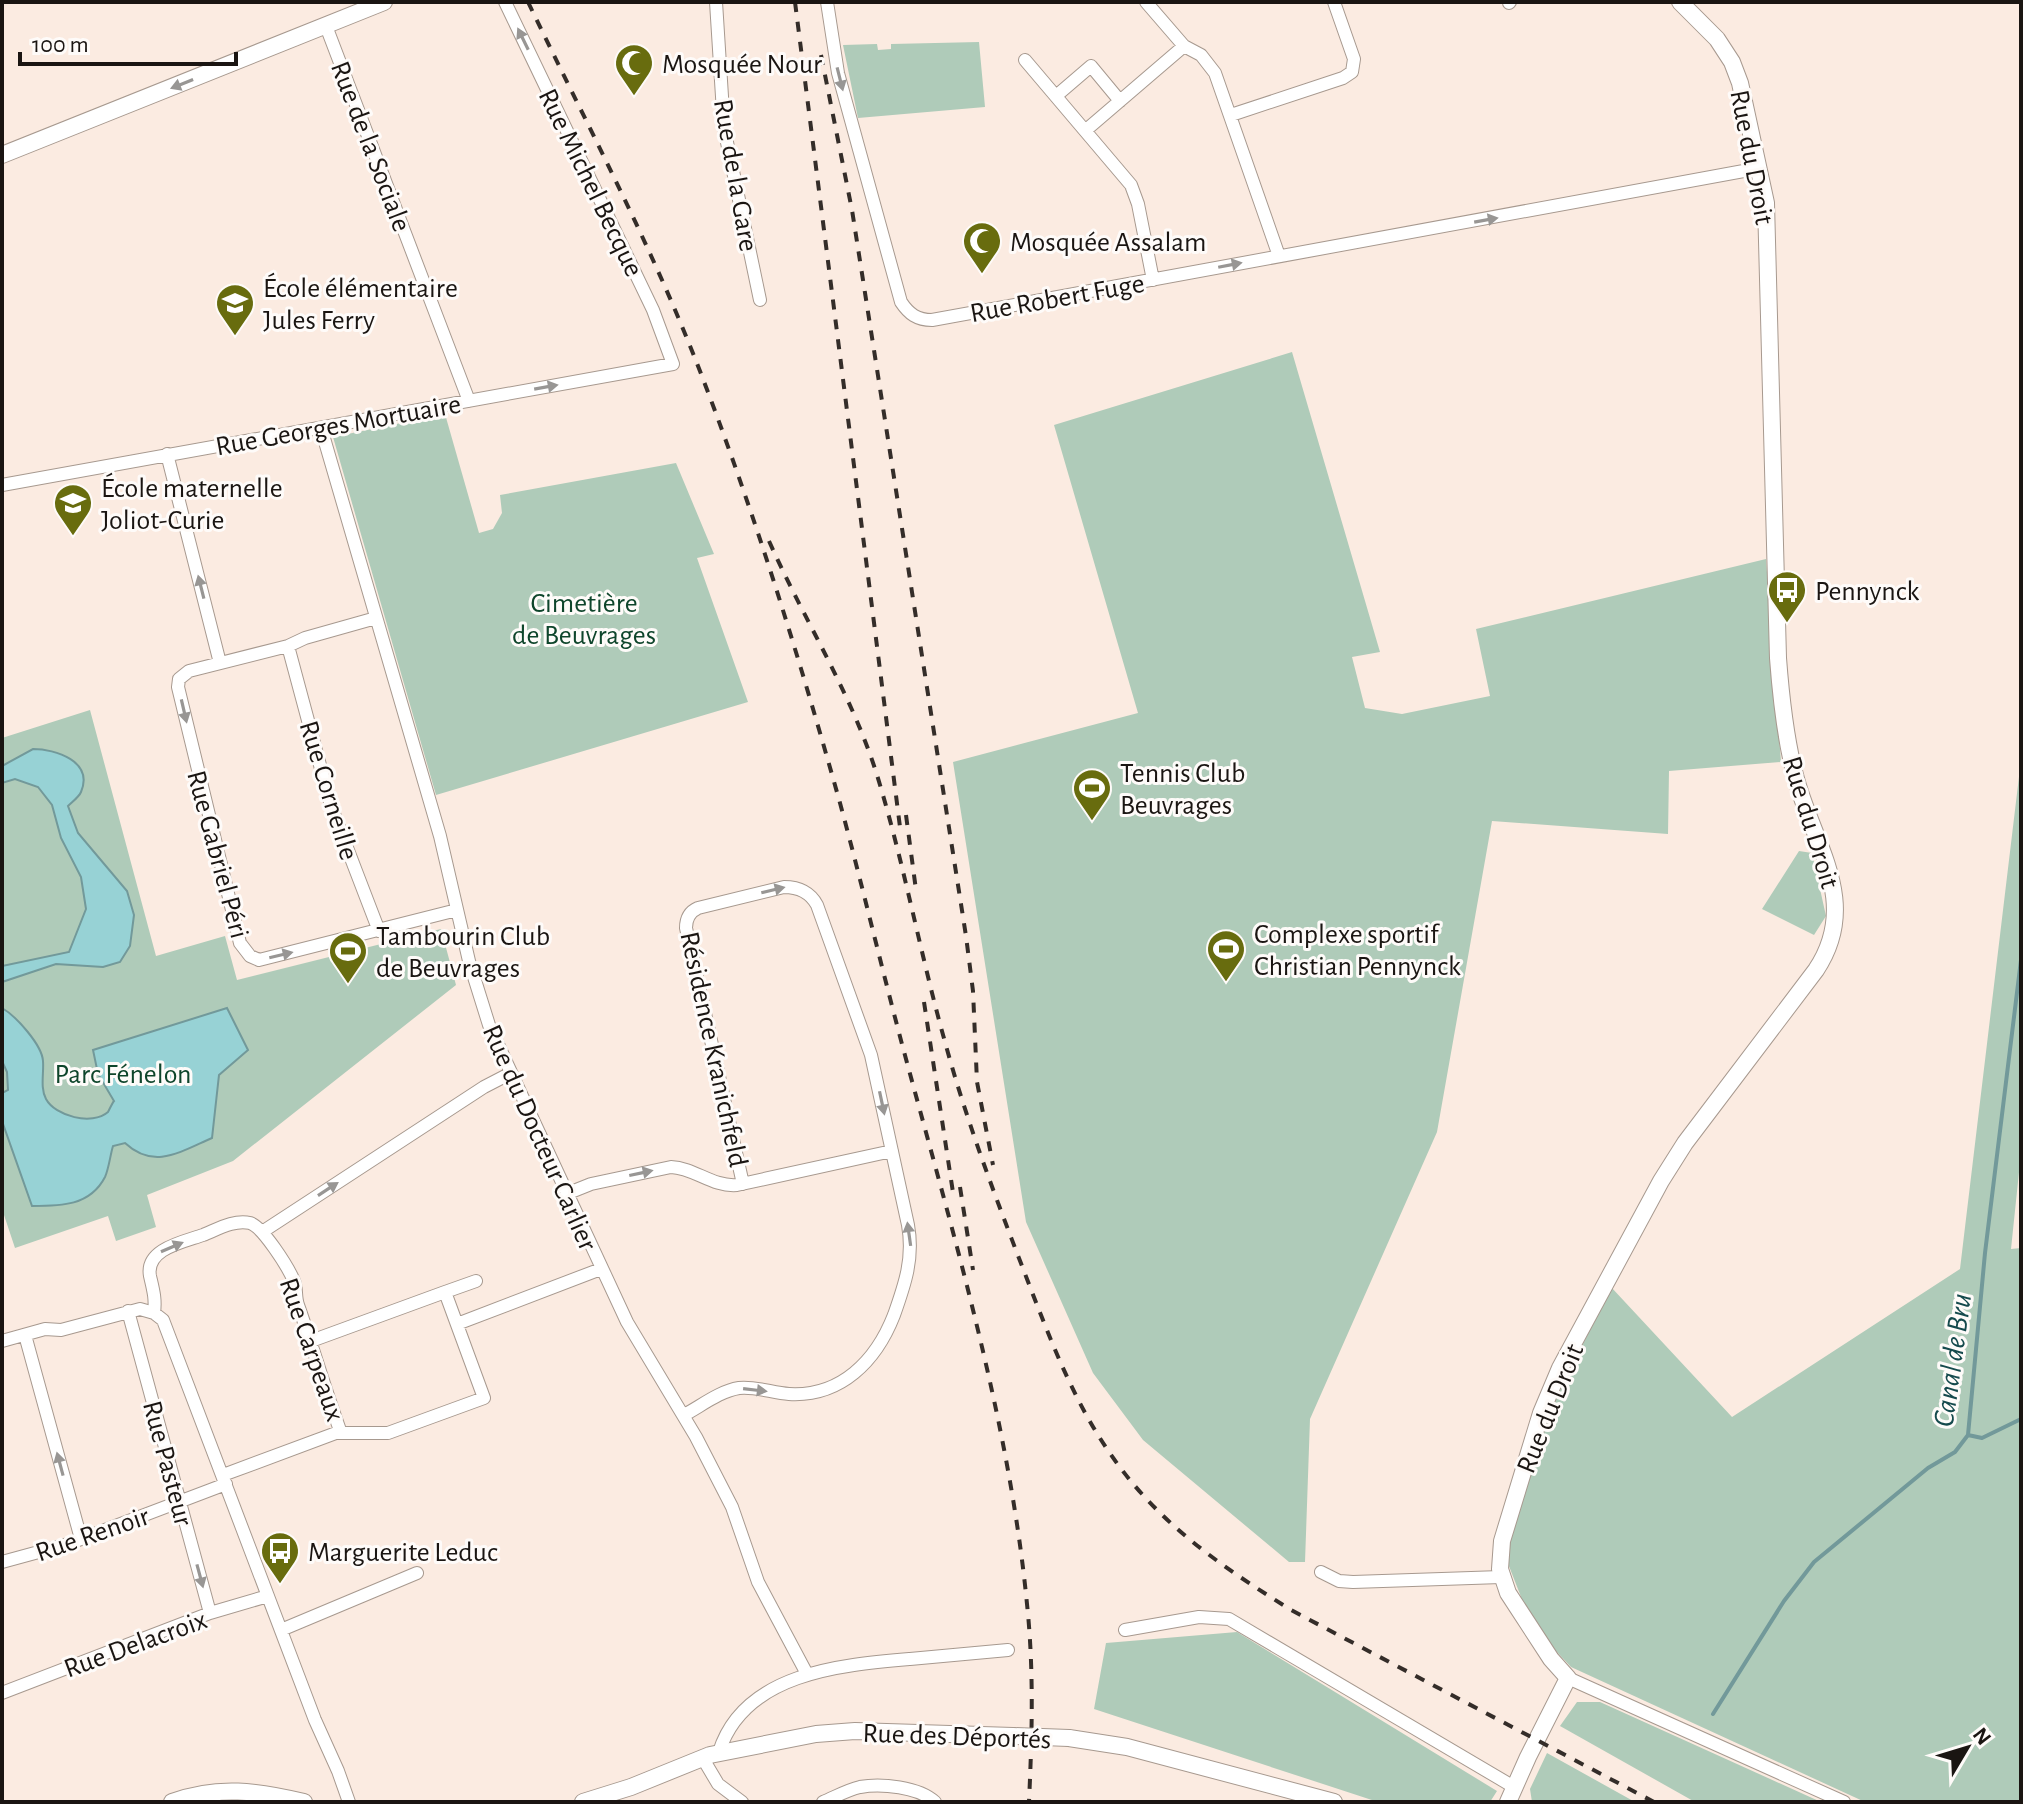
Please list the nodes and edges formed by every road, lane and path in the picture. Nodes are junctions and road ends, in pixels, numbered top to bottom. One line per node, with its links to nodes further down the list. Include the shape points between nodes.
1 (384, 2): 8 (street)
2 (505, 2): 20 (street, Rue Michel Becque, one-way to 2, via 653,310)
3 (716, 2): 19 (street, Rue de la Gare, via 724,128)
4 (827, 2): 18 (street, Rue Robert Fuge, one-way to 18, via 835,62 859,156 907,310 932,320)
5 (1146, 2): 9 (street)
6 (1334, 2): 13 (street, via 1354,59 1352,72)
7 (1680, 2): 16 (street, Rue du Droit, via 1732,62)
8 (326, 26): 15 (street, one-way to 15); 21 (street, Rue de la Sociale)
9 (1184, 46): 12 (street); 13 (street, via 1201,55 1215,73)
10 (1025, 60): 11 (street)
11 (1056, 96): 12 (street, via 1091,66); 14 (street)
12 (1120, 101): 14 (street)
13 (1231, 115): 17 (street)
14 (1086, 130): 18 (street, via 1134,191)
15 (2, 155)
16 (1760, 168): 17 (street, Rue Robert Fuge, one-way to 16); 52 (street, Rue du Droit, via 1768,218 1782,705 1797,786 1832,878 1835,925 1816,970 1661,1181 1560,1368 1537,1424 1502,1541)
17 (1279, 256): 18 (street, Rue Robert Fuge, one-way to 17)
18 (1153, 280)
19 (760, 300)
20 (673, 364): 21 (street, Rue Georges Mortuaire, one-way to 20)
21 (469, 401): 22 (street, Rue Georges Mortuaire)
22 (321, 428): 23 (street, Rue Georges Mortuaire); 25 (street, Rue du Docteur Carlier)
23 (167, 454): 24 (street, Rue Georges Mortuaire); 27 (street, one-way to 23)
24 (2, 485)
25 (376, 618): 26 (street); 28 (street, Rue du Docteur Carlier)
26 (288, 646): 27 (street); 29 (street, Rue Corneille, via 331,806)
27 (220, 663): 29 (street, Rue Gabriel Péri, one-way to 29, via 185,673 178,687 242,947 259,960)
28 (457, 910): 29 (street, Rue Gabriel Péri); 30 (street, Rue du Docteur Carlier, via 478,992)
29 (379, 931)
30 (511, 1073): 33 (street, Rue du Docteur Carlier); 34 (street, one-way to 30)
31 (892, 1151): 32 (street, Résidence Kranichfeld); 32 (street, Résidence Kranichfeld, one-way to 31, via 687,919 698,908 784,887 803,891 817,905 863,1030); 44 (street, one-way to 31, via 734,1389 794,1394 825,1390 870,1359 889,1328 910,1262 910,1236)
32 (743, 1184): 33 (street, one-way to 32, via 671,1167 719,1185)
33 (566, 1194): 35 (street, Rue du Docteur Carlier)
34 (262, 1232): 39 (street, one-way to 34, via 149,1272 161,1252 237,1223); 43 (street, Rue Carpeaux, via 294,1281)
35 (601, 1269): 40 (street); 44 (street, Rue du Docteur Carlier, via 630,1329)
36 (476, 1281): 37 (street)
37 (445, 1292): 40 (street); 43 (street)
38 (128, 1311): 39 (street); 41 (street); 47 (street, Rue Pasteur)
39 (154, 1313): 46 (street, via 170,1332)
40 (457, 1324): 45 (street, Rue Carpeaux, via 484,1398 388,1433)
41 (25, 1335): 42 (street); 48 (street, one-way to 41)
42 (2, 1341)
43 (311, 1341): 45 (street, Rue Carpeaux)
44 (684, 1415): 58 (street, Rue du Docteur Carlier, via 732,1507 762,1590)
45 (341, 1433): 46 (street, Rue Renoir)
46 (225, 1479): 47 (street, Rue Renoir); 53 (street)
47 (179, 1501): 48 (street, Rue Renoir); 54 (street, Rue Pasteur, one-way to 54)
48 (81, 1539): 49 (street, Rue Renoir)
49 (2, 1562)
50 (1321, 1572): 52 (street, via 1353,1582)
51 (417, 1573): 55 (street)
52 (1501, 1577): 59 (street)
53 (268, 1596): 54 (street, Rue Delacroix); 55 (street)
54 (210, 1613): 60 (street, Rue Delacroix)
55 (281, 1630): 67 (street)
56 (1125, 1630): 64 (street, via 1199,1617 1229,1619)
57 (1008, 1650): 58 (street, via 872,1662)
58 (807, 1674): 61 (street, via 772,1690 741,1714 727,1730)
59 (1568, 1678): 64 (street); 73 (street)
60 (2, 1693)
61 (719, 1752): 62 (street, Rue des Déportés); 72 (street, Rue des Déportés, bridge, via 842,1732 1069,1738 1127,1747)
62 (702, 1757): 68 (street, Rue des Déportés); 69 (street, via 718,1784)
63 (228, 1796): 65 (street, via 198,1794); 66 (street, via 261,1792)
64 (1512, 1797)
65 (172, 1802)
66 (304, 1802)
67 (349, 1802)
68 (583, 1802)
69 (742, 1802)
70 (823, 1802): 71 (street, via 870,1786 915,1791)
71 (935, 1802)
72 (1334, 1802)
73 (1844, 1802)

